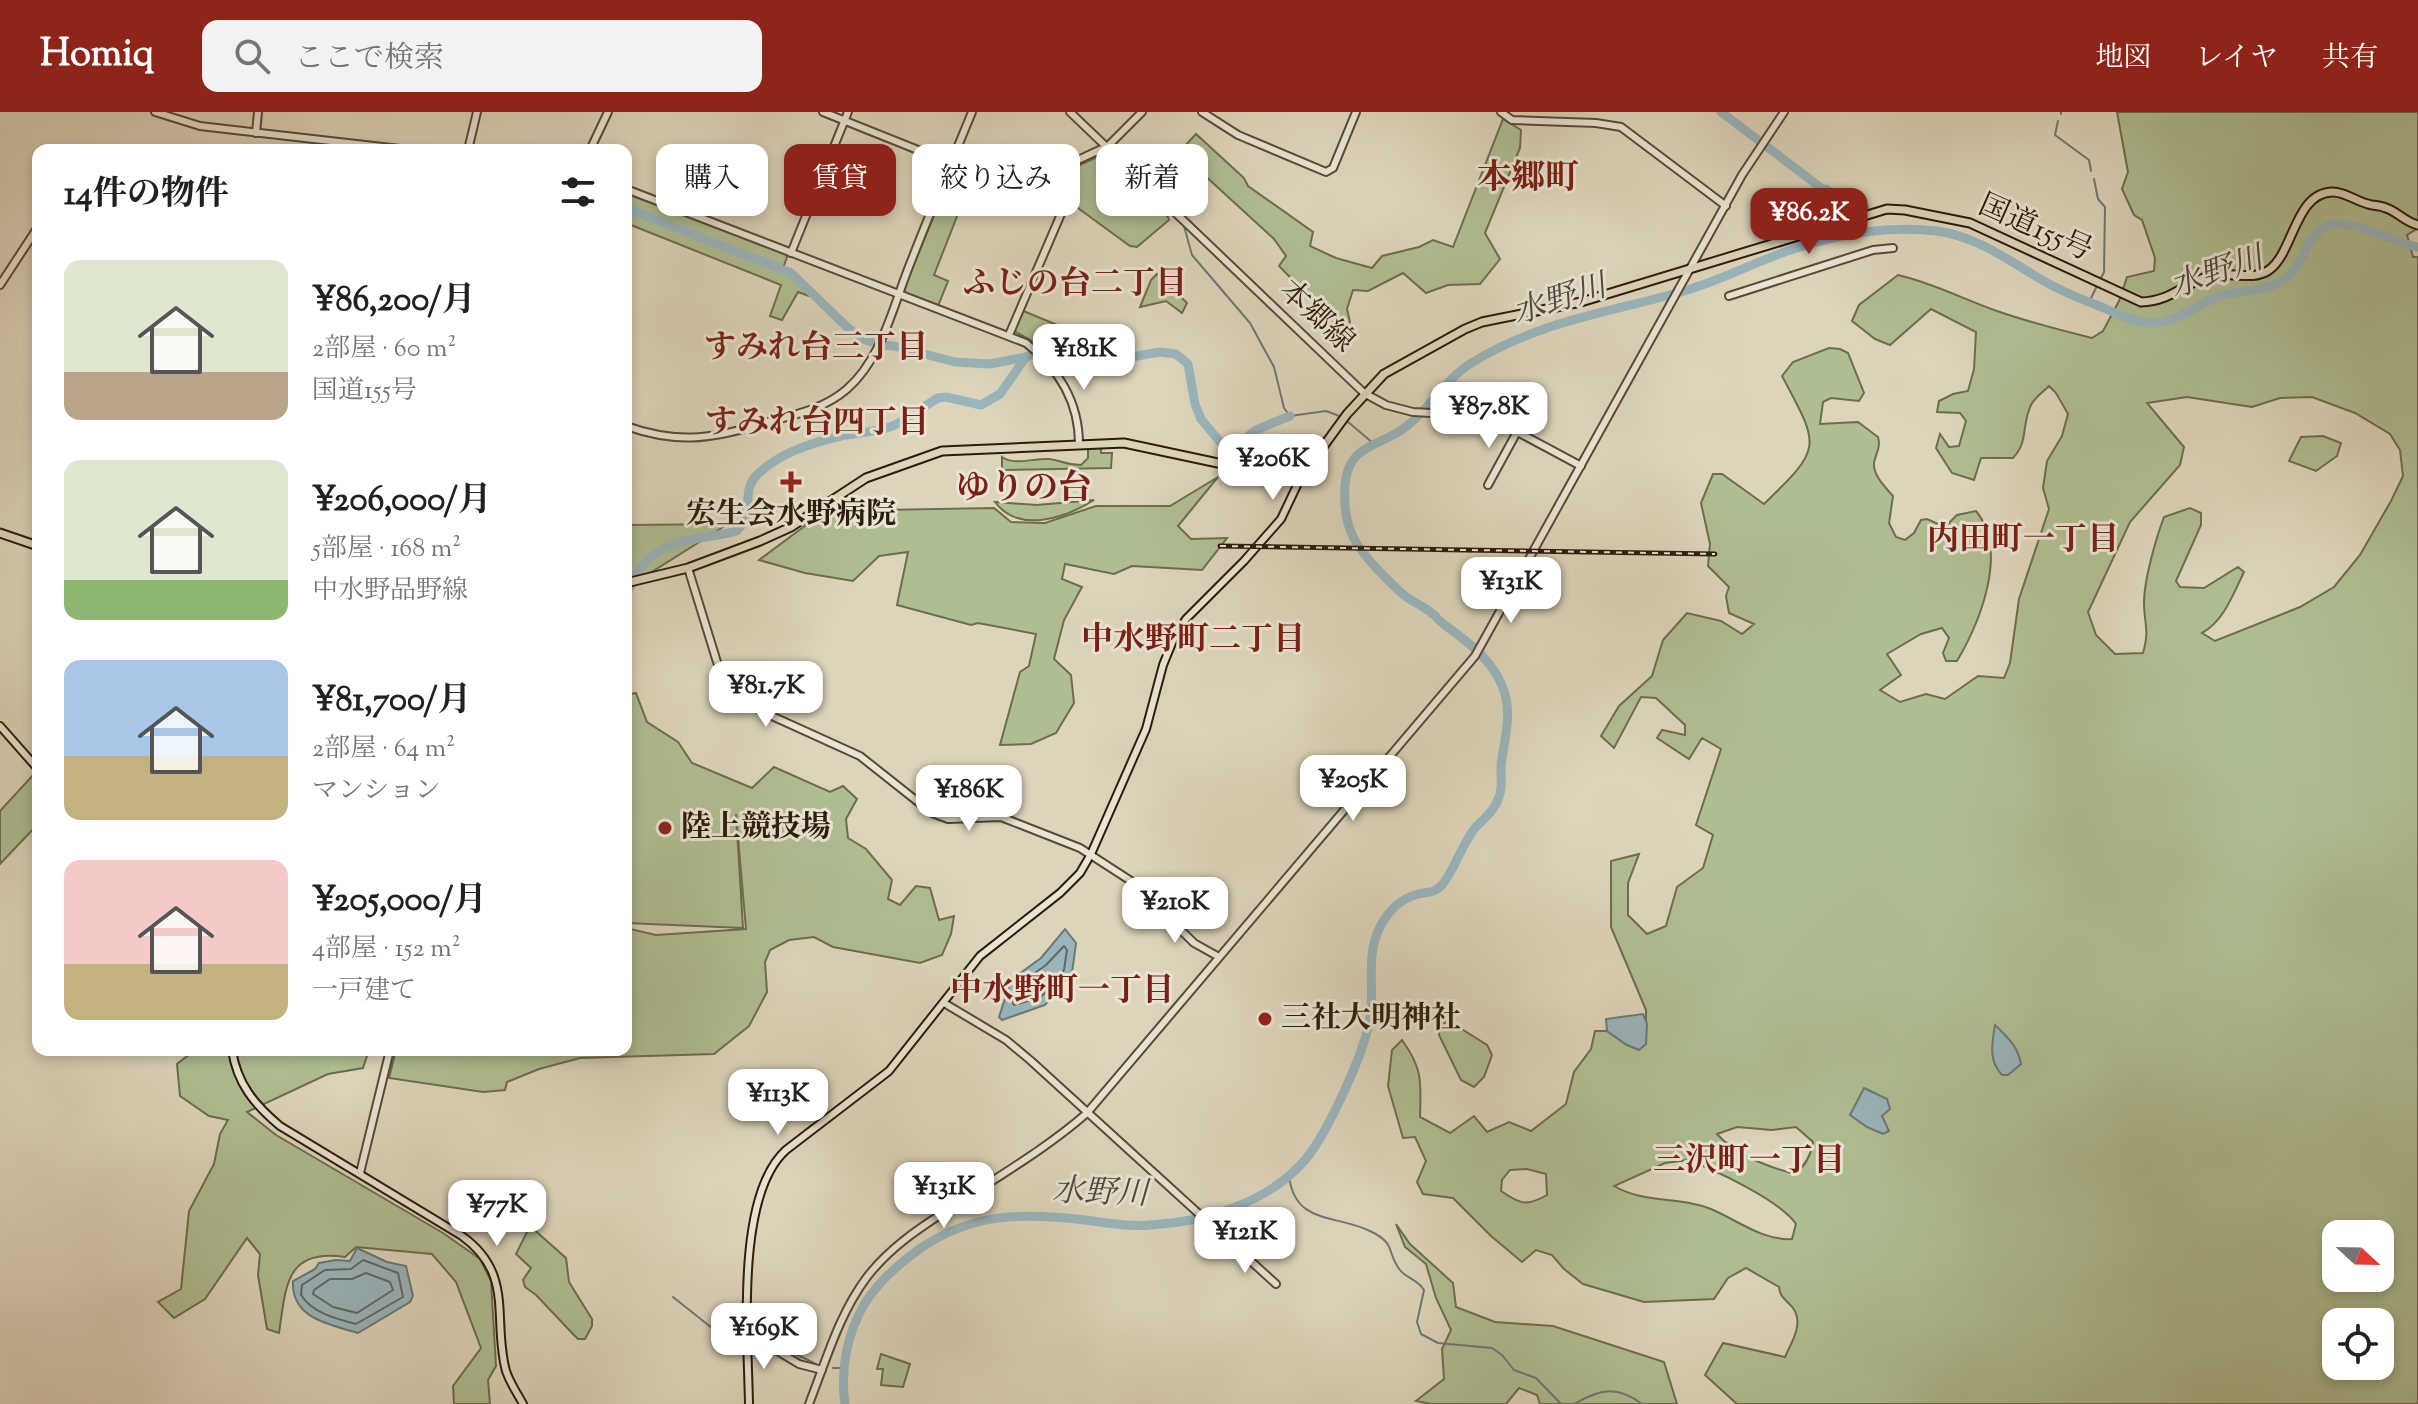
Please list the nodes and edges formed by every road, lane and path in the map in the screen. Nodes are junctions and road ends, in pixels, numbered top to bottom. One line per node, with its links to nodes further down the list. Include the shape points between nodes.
1 (155, 112): 15 (street, via 200,126)
2 (258, 112): 15 (street)
3 (477, 112): 17 (street)
4 (608, 112): 18 (street)
5 (823, 112): 14 (street)
6 (848, 112): 14 (street)
7 (972, 112): 19 (street)
8 (1070, 112): 20 (street, 本郷線)
9 (1142, 112): 21 (street)
10 (1202, 112): 11 (street, via 1238,135 1326,172 1333,168)
11 (1356, 112)
12 (1501, 112): 24 (street, via 1512,120 1621,127)
13 (1784, 112): 24 (street)
14 (845, 121): 22 (street); 31 (street)
15 (256, 133): 16 (street)
16 (355, 144)
17 (469, 144)
18 (593, 144)
19 (959, 144)
20 (1106, 144)
21 (1110, 144)
22 (912, 148)
23 (632, 191): 31 (street)
24 (1726, 206): 32 (street)
25 (929, 216): 34 (street)
26 (1060, 216): 36 (street)
27 (1177, 216): 37 (street, 本郷線)
28 (2418, 225): 32 (highway, 国道155号, via 2385,207 2328,192 2302,213 2283,253 2264,273 2206,277 2156,302 2134,301 1970,223 1905,210 1874,212)
29 (32, 236): 33 (street)
30 (1893, 248): 35 (street)
31 (791, 253): 34 (street)
32 (1693, 268): 37 (highway, 国道155号, via 1581,302 1482,322 1397,366); 41 (street)
33 (0, 285)
34 (898, 293): 36 (street); 38 (street, via 863,371 825,404 707,437 658,437)
35 (1729, 296)
36 (1009, 335): 40 (street, via 1031,347 1058,375 1071,399)
37 (1364, 393): 39 (street, 本郷線, via 1396,408 1481,416); 42 (highway, 国道155号)
38 (632, 428)
39 (1518, 430): 41 (street, 本郷線); 43 (street)
40 (1079, 444): 42 (highway, via 1144,446); 46 (highway, via 928,454 853,485 776,534)
41 (1581, 466): 51 (street, via 1463,671)
42 (1301, 477): 50 (street, via 1281,519 1174,638 1146,729)
43 (1488, 485)
44 (0, 533): 45 (highway)
45 (32, 544)
46 (688, 568): 47 (highway); 50 (street, via 717,662 740,698 860,756 932,813 948,819 1001,817)
47 (632, 582)
48 (0, 726): 49 (street)
49 (32, 762)
50 (1091, 854): 51 (street, via 1143,891 1194,943); 52 (street, via 1060,893 980,956)
51 (1219, 957): 55 (street)
52 (944, 1003): 55 (street, via 1006,1040); 58 (street, via 871,1088 772,1165 752,1225)
53 (234, 1056): 56 (street, via 240,1081 254,1103 280,1126)
54 (389, 1056): 56 (street)
55 (1087, 1113): 57 (street); 59 (street, via 882,1259 849,1306)
56 (360, 1173): 60 (street, via 462,1236 486,1258 497,1282 506,1371)
57 (1276, 1284)
58 (748, 1339): 59 (street); 61 (street)
59 (822, 1370): 62 (street)
60 (523, 1404)
61 (749, 1404)
62 (809, 1404)

